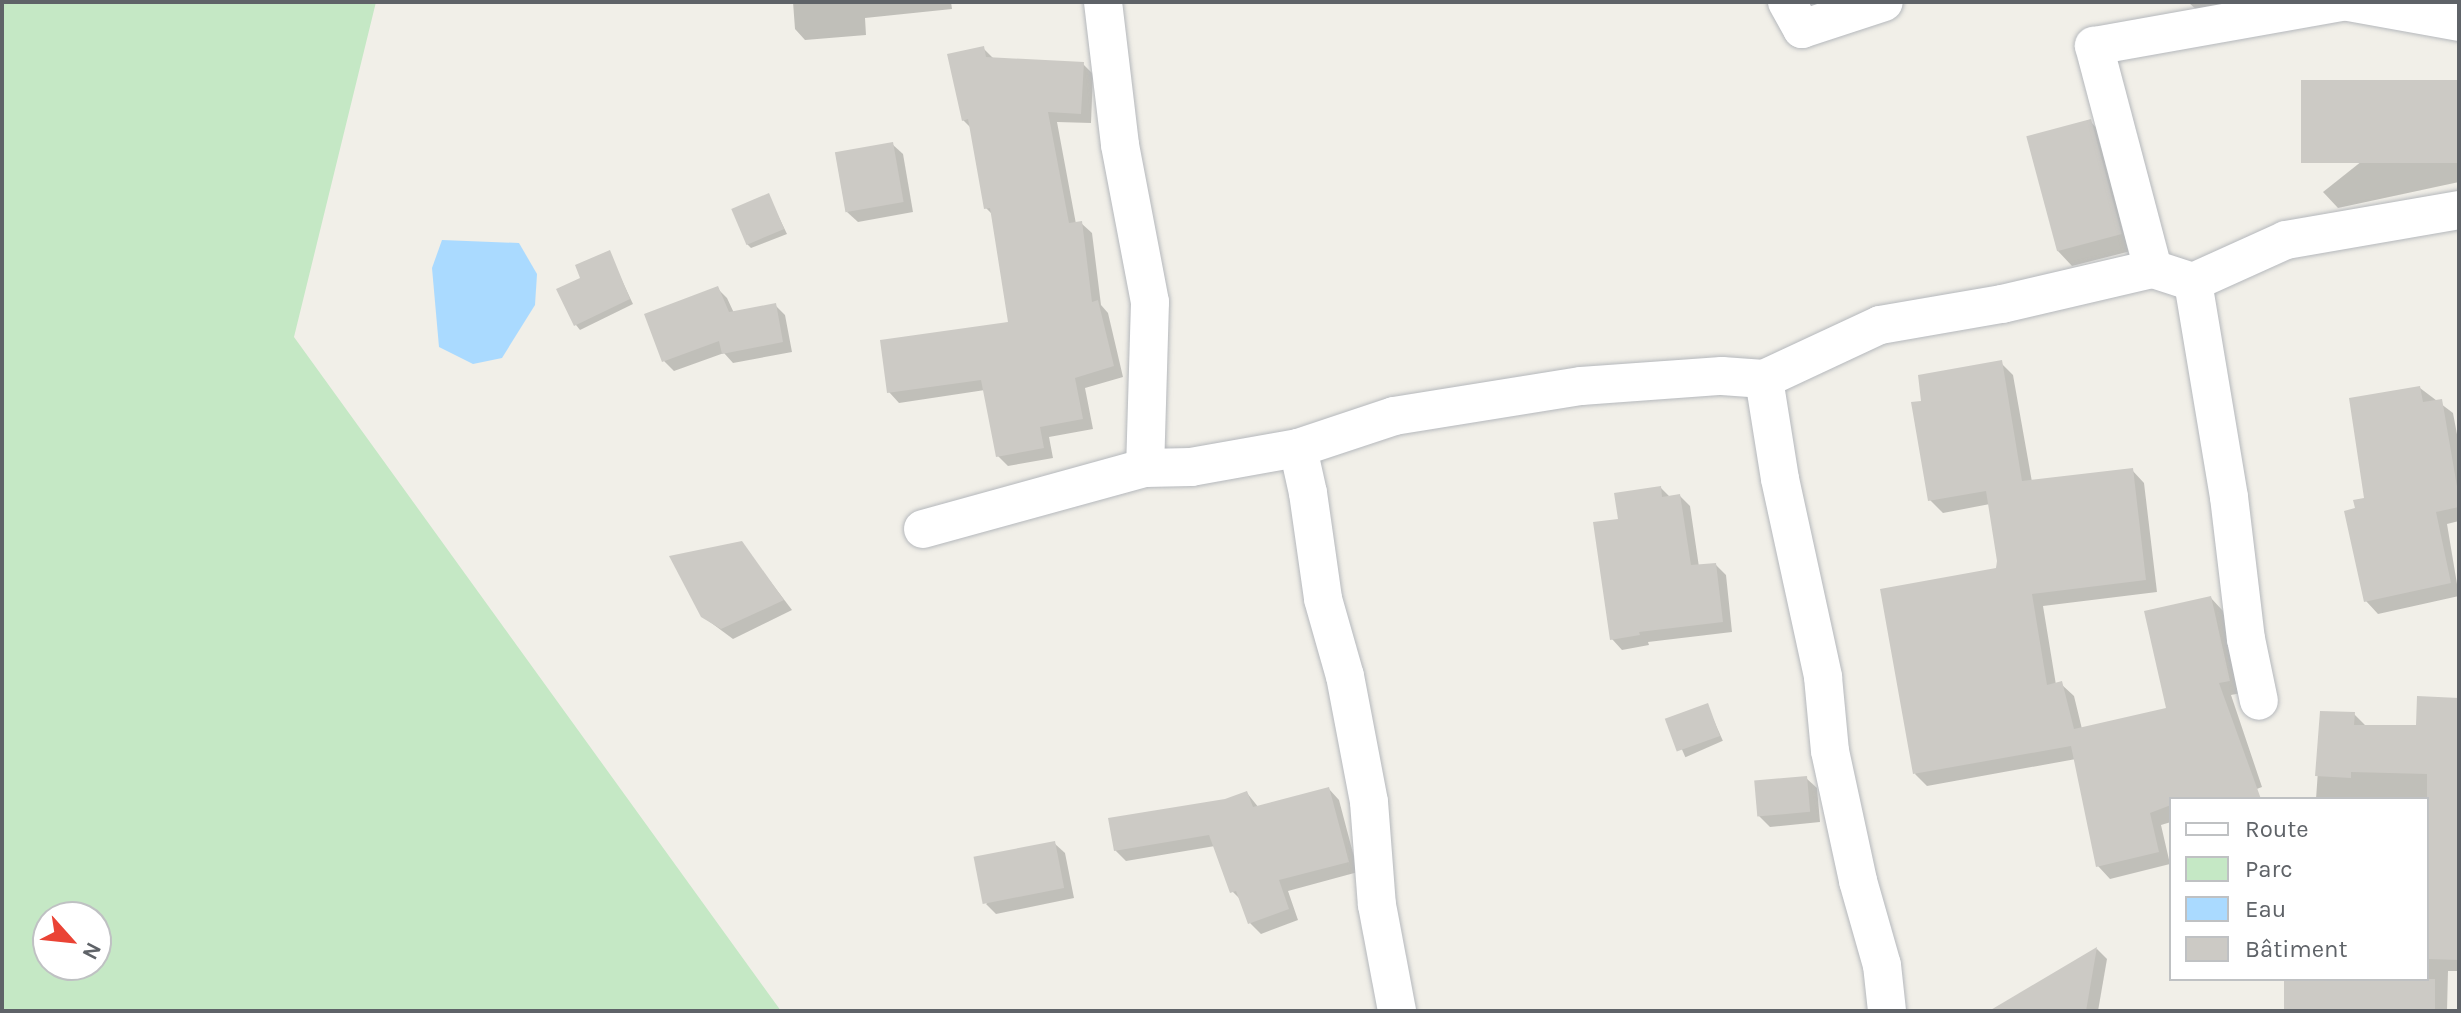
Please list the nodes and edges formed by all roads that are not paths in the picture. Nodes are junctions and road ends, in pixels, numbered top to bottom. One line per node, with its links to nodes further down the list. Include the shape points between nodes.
1 (1103, 2): 11 (street, via 1120,145 1150,302)
2 (1787, 2): 3 (street, via 1802,29)
3 (1884, 2)
4 (2345, 2): 5 (street); 7 (street, via 2094,46)
5 (2459, 22)
6 (2459, 210): 8 (street, via 2286,240)
7 (2153, 269): 8 (street); 9 (street, via 1880,325)
8 (2193, 282): 13 (street)
9 (1764, 379): 10 (street, via 1722,376 1581,386 1394,416); 15 (street, via 1782,492 1823,677 1830,751 1882,965)
10 (1298, 448): 11 (street, via 1191,467); 14 (street, via 1323,599 1345,676 1369,802 1377,905)
11 (1145, 468): 12 (street)
12 (923, 529)
13 (2259, 701)
14 (1397, 1011)
15 (1887, 1011)

